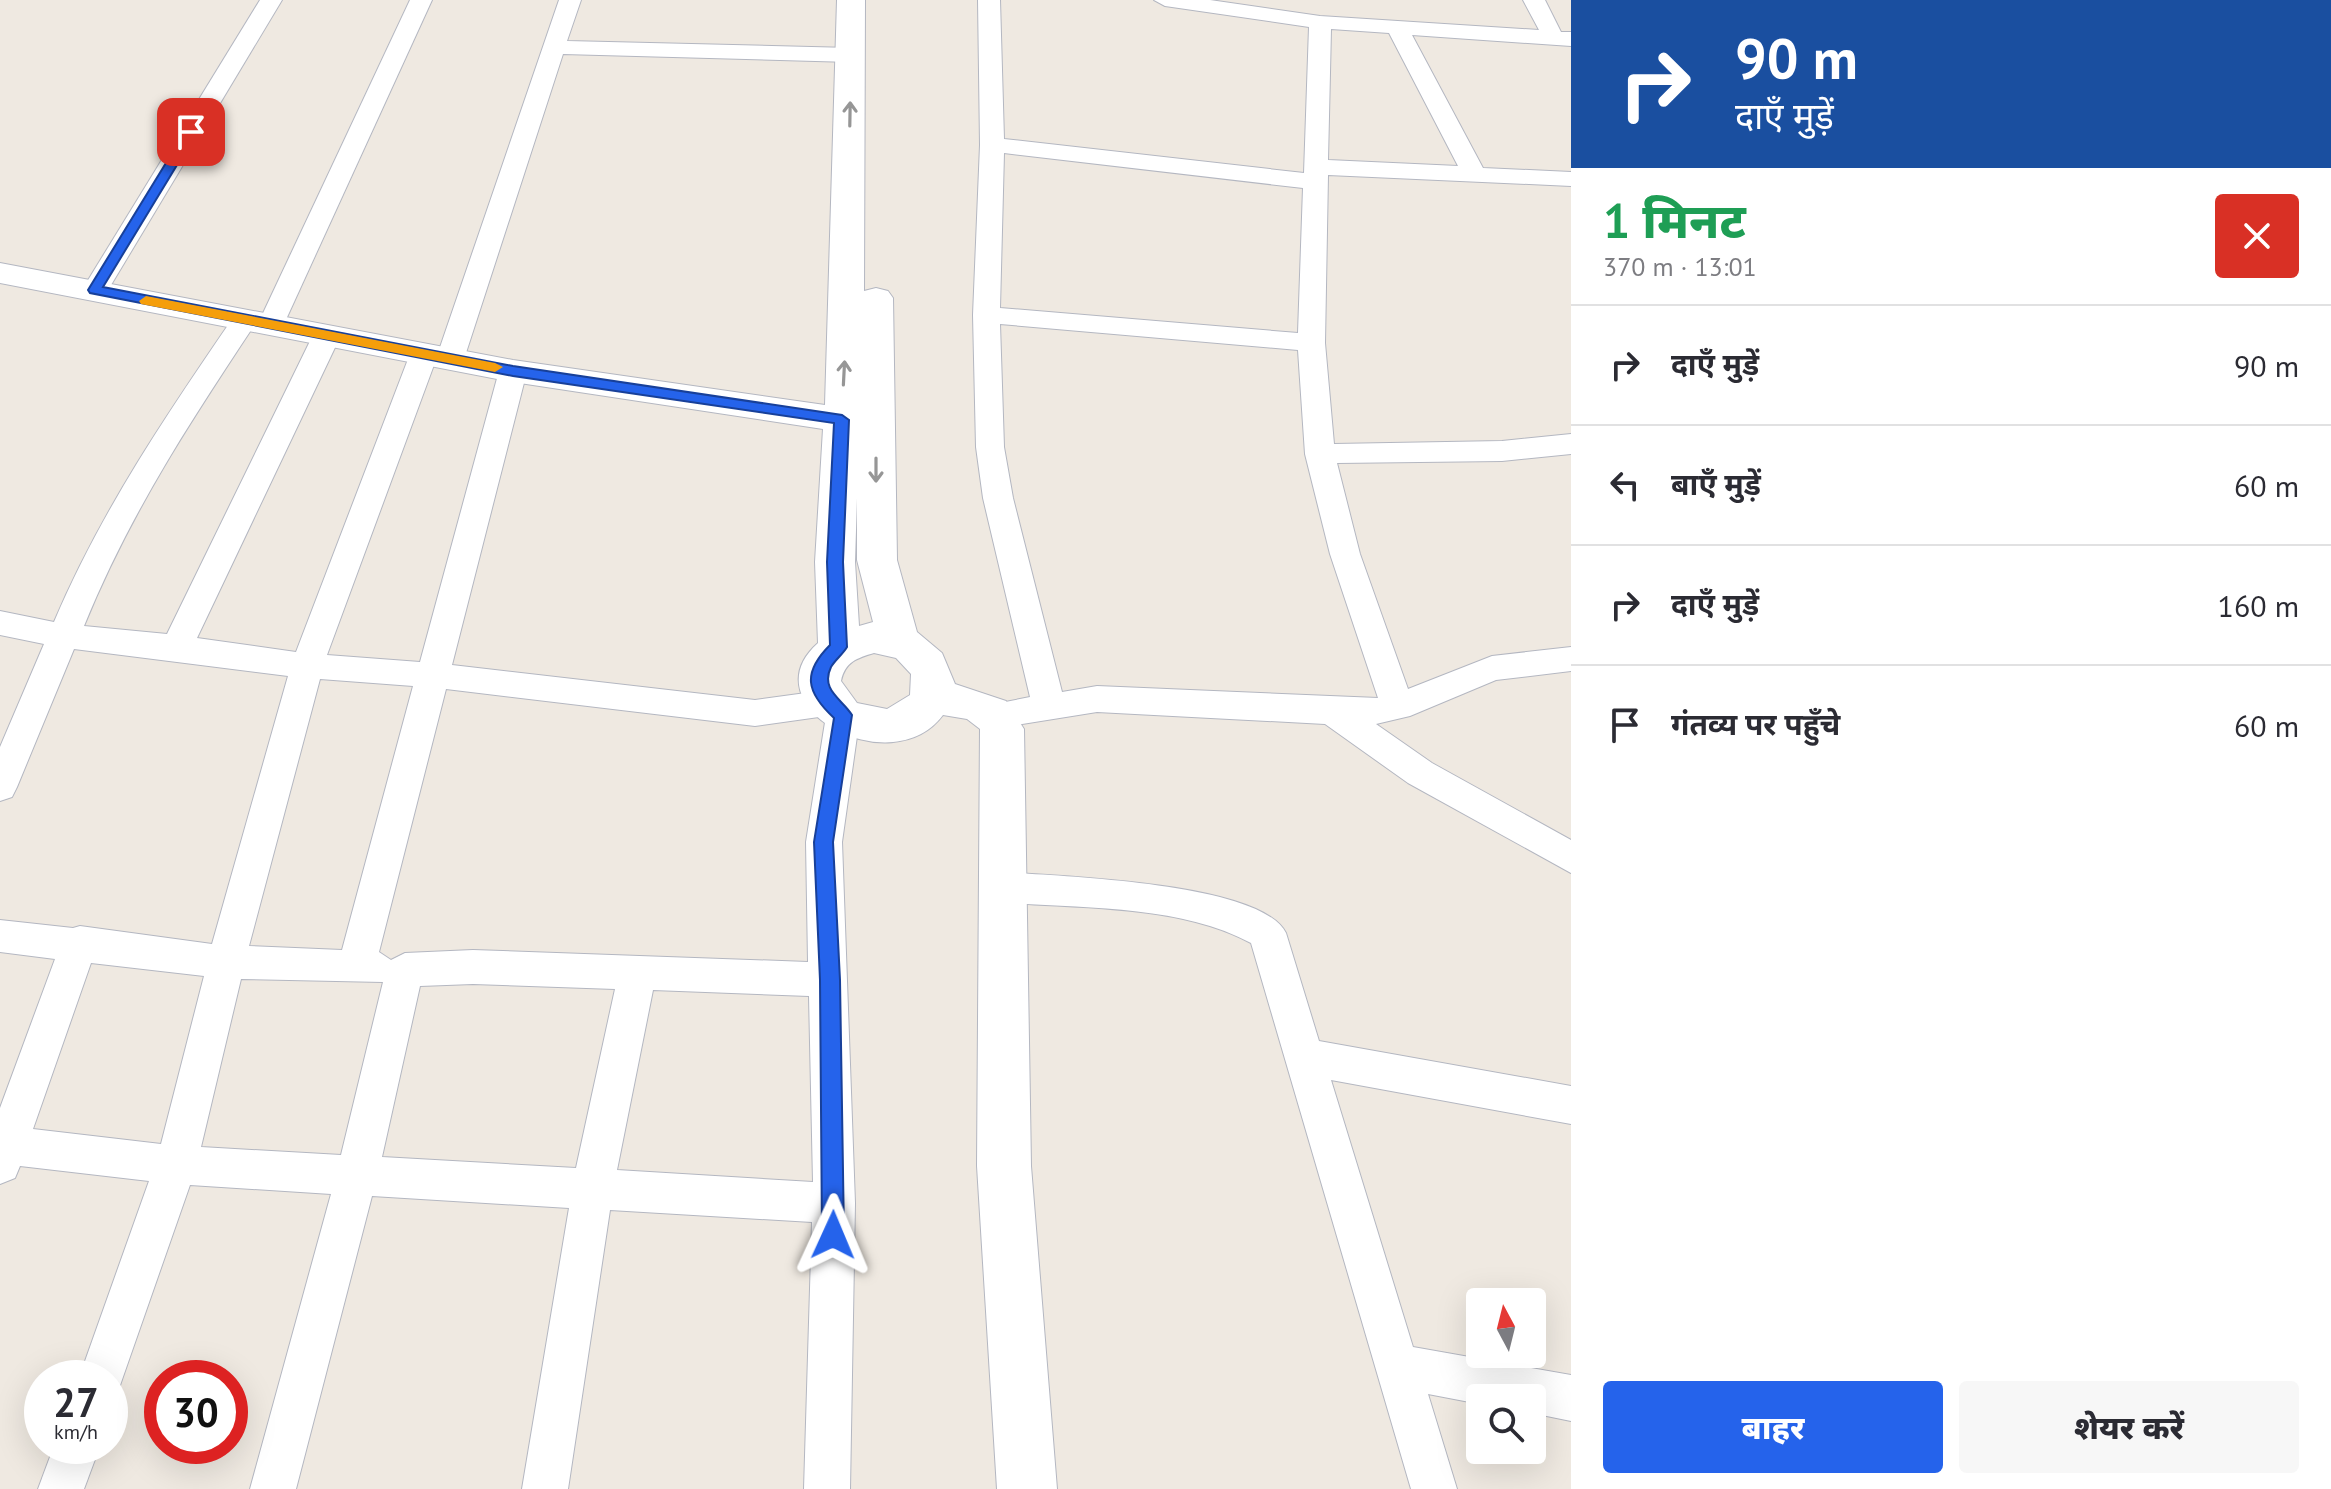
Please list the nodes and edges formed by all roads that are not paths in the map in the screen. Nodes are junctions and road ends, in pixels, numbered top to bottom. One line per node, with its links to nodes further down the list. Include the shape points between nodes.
1 (271, 0): 19 (street)
2 (421, 0): 21 (street)
3 (570, 0): 12 (street)
4 (851, 0): 13 (main road)
5 (876, 0): 26 (main road)
6 (989, 0): 14 (street)
7 (1165, 0): 9 (street)
8 (1534, 0): 11 (street)
9 (1320, 22): 10 (street); 15 (street)
10 (1397, 28): 11 (street); 16 (street)
11 (1562, 38)
12 (556, 47): 13 (street); 24 (street)
13 (851, 55): 26 (main road, one-way to 13, via 847,323)
14 (992, 145): 15 (street); 20 (street)
15 (1318, 174): 16 (street); 23 (street)
16 (1475, 175): 17 (street)
17 (1571, 179)
18 (0, 273): 19 (main road)
19 (95, 290): 21 (main road)
20 (986, 315): 23 (street); 38 (street, via 990,447 998,498)
21 (257, 324): 22 (main road); 30 (street, via 152,457 90,573)
22 (326, 337): 24 (main road); 32 (street)
23 (1311, 343): 28 (street)
24 (437, 356): 25 (main road); 35 (street)
25 (513, 371): 26 (main road); 36 (street)
26 (859, 422): 31 (main road, one-way to 31, via 877,560); 33 (main road, via 835,562)
27 (1571, 444): 28 (street, via 1502,451)
28 (1320, 454): 39 (street, via 1345,554)
29 (0, 623): 30 (street)
30 (65, 636): 32 (street); 43 (street)
31 (899, 641): 33 (main road, via 874,637); 37 (main road, via 925,658 935,681)
32 (177, 647): 35 (street)
33 (839, 647): 40 (main road, via 824,662 819,680)
34 (1571, 659): 39 (street, via 1492,668)
35 (307, 666): 36 (street); 49 (street)
36 (431, 675): 40 (street, via 755,713); 50 (street)
37 (933, 697): 40 (main road, via 903,722 869,725); 42 (main road, via 985,707)
38 (1049, 706): 41 (street, via 1097,699 1156,700); 42 (street)
39 (1398, 707): 41 (street)
40 (836, 709): 53 (street, via 824,842)
41 (1335, 713): 45 (street, via 1453,793)
42 (997, 715): 46 (main road, via 1002,729)
43 (12, 725): 44 (street)
44 (0, 787)
45 (1571, 858)
46 (1001, 887): 54 (street, via 1214,909 1249,920 1267,933); 69 (main road, via 1004,1166)
47 (0, 936): 48 (street)
48 (80, 942): 49 (street); 56 (street)
49 (227, 962): 50 (street); 57 (street)
50 (356, 967): 51 (street)
51 (405, 970): 52 (street); 58 (street)
52 (638, 972): 53 (street); 59 (street)
53 (830, 980): 60 (street)
54 (1306, 1057): 55 (street); 62 (street)
55 (1571, 1105)
56 (3, 1151): 57 (street)
57 (176, 1165): 58 (street); 61 (street)
58 (357, 1174): 59 (street); 66 (street)
59 (593, 1187): 60 (street); 67 (street)
60 (834, 1203): 68 (street)
61 (107, 1360)
62 (1398, 1366): 63 (street); 70 (street)
63 (1571, 1398)
64 (70, 1464): 65 (street)
65 (61, 1489)
66 (273, 1489)
67 (545, 1489)
68 (827, 1489)
69 (1027, 1489)
70 (1434, 1489)

